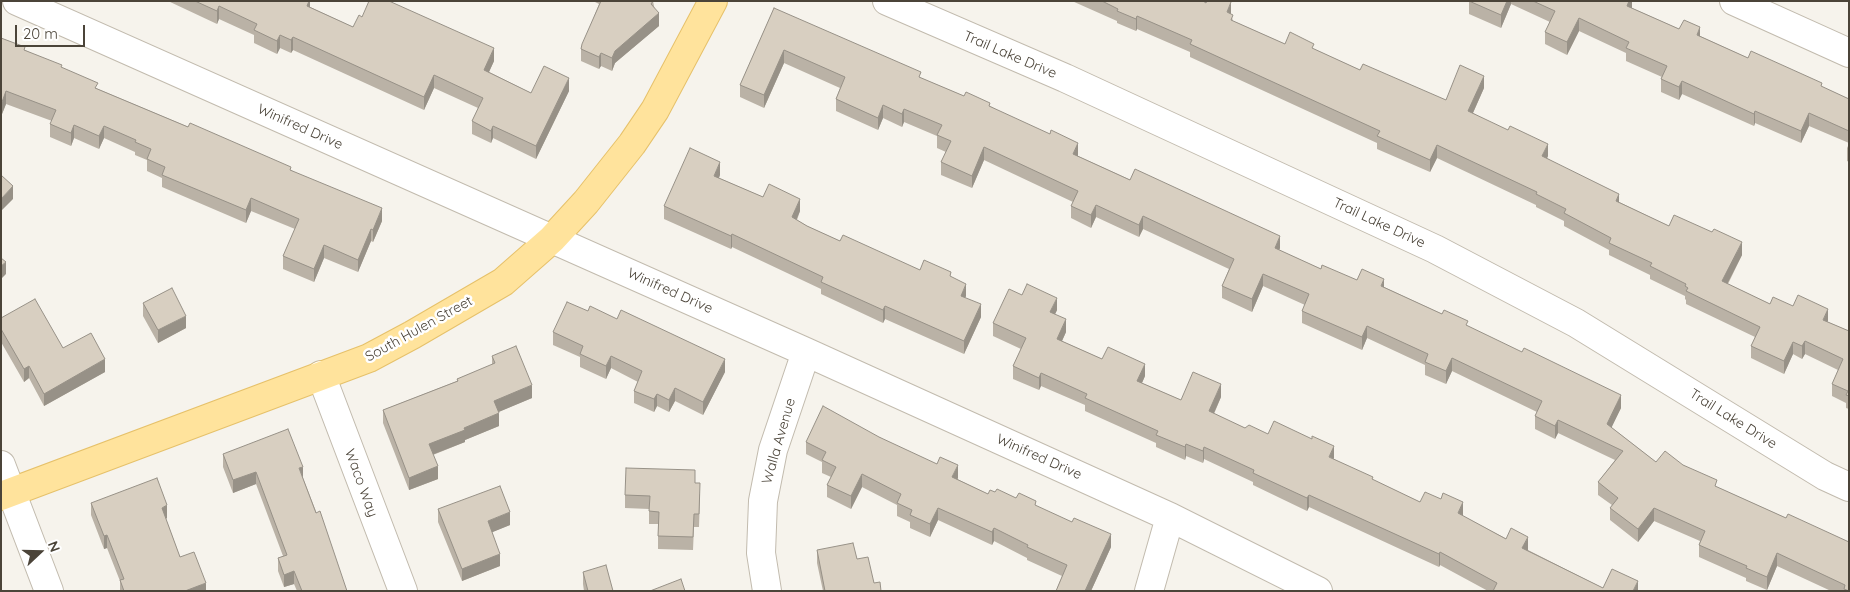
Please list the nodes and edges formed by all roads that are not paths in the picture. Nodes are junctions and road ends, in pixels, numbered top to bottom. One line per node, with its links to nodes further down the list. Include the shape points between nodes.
1 (17, 1): 6 (street, Winifred Drive)
2 (712, 1): 6 (main road, South Hulen Street, via 655,110 586,202)
3 (887, 1): 10 (street, Trail Lake Drive, via 1065,78 1435,249 1576,323 1825,476)
4 (1734, 1): 5 (street)
5 (1849, 53)
6 (552, 239): 7 (street, Winifred Drive); 8 (main road, South Hulen Street, via 503,282 377,353)
7 (806, 352): 12 (street, Winifred Drive); 15 (street, Walla Avenue, via 773,450 763,501 761,553)
8 (321, 375): 11 (main road, South Hulen Street); 14 (street, Waco Way)
9 (1, 466): 11 (street)
10 (1849, 487)
11 (6, 494): 13 (street)
12 (1170, 517): 16 (street); 17 (street, Winifred Drive)
13 (49, 591)
14 (402, 591)
15 (767, 591)
16 (1149, 591)
17 (1318, 591)

